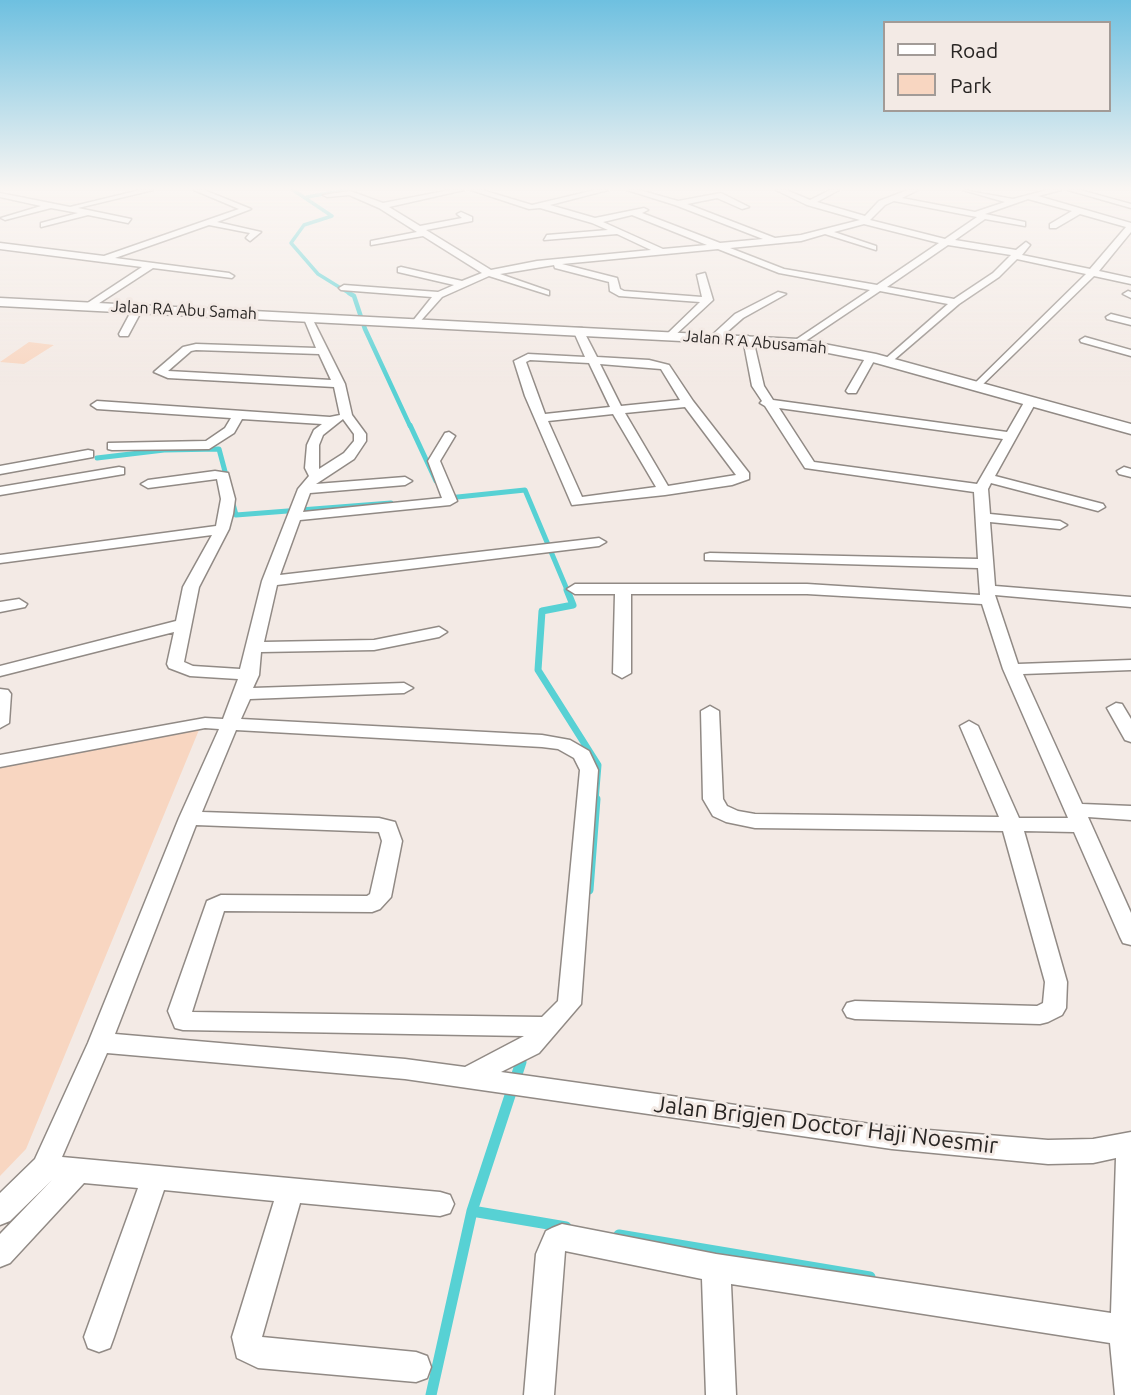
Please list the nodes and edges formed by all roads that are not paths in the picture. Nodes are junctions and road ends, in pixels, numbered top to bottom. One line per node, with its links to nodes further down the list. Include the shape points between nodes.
1 (88, 255): 9 (street)
2 (112, 255): 9 (street)
3 (460, 255): 14 (street)
4 (622, 255): 10 (street)
5 (744, 255): 19 (street, via 782,271)
6 (924, 255): 19 (street)
7 (1016, 255): 13 (street); 26 (street)
8 (1107, 255): 13 (street)
9 (106, 257): 11 (street)
10 (548, 263): 14 (street); 24 (street, via 614,280 615,291 622,294)
11 (151, 265): 16 (street); 27 (street)
12 (401, 270): 18 (street)
13 (1093, 272): 17 (street); 47 (street)
14 (489, 273): 18 (street); 21 (street)
15 (702, 275): 24 (street)
16 (229, 276)
17 (1131, 281)
18 (462, 284): 23 (street)
19 (880, 287): 26 (street); 40 (street)
20 (344, 288): 23 (street)
21 (546, 293)
22 (781, 294): 37 (street, via 739,316)
23 (439, 295): 32 (street)
24 (708, 300): 36 (street)
25 (0, 302): 27 (street, Jalan RA Abu Samah)
26 (956, 302): 45 (street)
27 (90, 306): 28 (street, Jalan RA Abu Samah)
28 (138, 308): 29 (street, Jalan RA Abu Samah); 35 (street)
29 (306, 316): 31 (street, Jalan RA Abu Samah); 41 (street)
30 (1111, 317): 33 (street)
31 (361, 319): 32 (street, Jalan R A Abusamah)
32 (417, 322): 34 (street, Jalan R A Abusamah)
33 (1131, 322)
34 (578, 330): 36 (street, Jalan R A Abusamah); 44 (street)
35 (124, 334)
36 (672, 335): 37 (street, Jalan R A Abusamah)
37 (715, 337): 38 (street, Jalan R A Abusamah)
38 (748, 339): 40 (street, Jalan R A Abusamah); 51 (street)
39 (1085, 340): 42 (street)
40 (798, 343): 43 (street, Jalan R A Abusamah)
41 (324, 351): 46 (street); 46 (street, via 196,346 160,372)
42 (1131, 353)
43 (871, 357): 45 (street, Jalan R A Abusamah); 48 (street)
44 (591, 360): 50 (street, via 661,365); 53 (street); 56 (street, via 520,359)
45 (888, 362): 47 (street, Jalan R A Abusamah)
46 (339, 384): 55 (street)
47 (977, 387): 49 (street, Jalan R A Abusamah)
48 (852, 391)
49 (1030, 402): 58 (street, Jalan R A Abusamah); 60 (street)
50 (688, 403): 53 (street); 71 (street, via 744,476)
51 (766, 403): 60 (street); 67 (street, via 810,465)
52 (97, 405): 54 (street)
53 (617, 410): 56 (street); 71 (street)
54 (239, 414): 57 (street); 61 (street, via 230,430 209,445)
55 (346, 415): 57 (street); 65 (street, via 360,441 349,456)
56 (541, 418): 71 (street, via 577,502)
57 (330, 421): 65 (street, via 313,445)
58 (1131, 429)
59 (449, 436): 73 (street, via 434,461 451,498)
60 (1012, 436): 67 (street)
61 (112, 446)
62 (88, 454): 63 (street)
63 (0, 470)
64 (119, 471): 70 (street)
65 (316, 476): 69 (street)
66 (405, 481): 69 (street)
67 (984, 483): 72 (street); 74 (street)
68 (148, 484): 76 (street, via 221,475 228,499)
69 (305, 488): 73 (street)
70 (0, 491)
71 (665, 491)
72 (1098, 506)
73 (295, 512): 81 (street)
74 (981, 517): 75 (street); 80 (street)
75 (1060, 525)
76 (222, 529): 79 (street); 88 (street, via 191,587)
77 (598, 542): 81 (street)
78 (710, 557): 80 (street)
79 (0, 559)
80 (983, 564): 84 (street)
81 (270, 581): 90 (street)
82 (575, 589): 83 (street)
83 (623, 589): 84 (street); 94 (street)
84 (987, 595): 85 (street); 92 (street)
85 (1131, 602)
86 (19, 604): 87 (street)
87 (0, 607)
88 (181, 625): 93 (street); 95 (street, via 177,667)
89 (439, 632): 90 (street, via 374,645)
90 (256, 647): 95 (street)
91 (1131, 665): 92 (street)
92 (1012, 669): 107 (street)
93 (0, 671)
94 (622, 673)
95 (246, 685): 96 (street); 100 (street)
96 (404, 688)
97 (2, 694): 101 (street)
98 (1116, 708): 103 (street)
99 (710, 711): 108 (street, via 713,799 720,811 733,817 755,821)
100 (231, 722): 104 (street, via 180,725); 106 (street); 111 (street, via 542,741 563,744 582,755 589,770 572,996)
101 (0, 723)
102 (969, 726): 108 (street)
103 (1130, 735)
104 (0, 761)
105 (1131, 813): 107 (street)
106 (189, 818): 111 (street, via 379,825 388,827 392,841 380,897 372,904 215,906 180,1011 183,1021); 112 (street)
107 (1080, 818): 108 (street); 109 (street)
108 (1011, 822): 110 (street, via 1056,982 1054,1008 1040,1015)
109 (1131, 937)
110 (855, 1010)
111 (548, 1027): 113 (street, via 530,1046)
112 (100, 1043): 113 (street, Jalan Brigjen Doctor Haji Noesmir, via 297,1058); 115 (street)
113 (466, 1078): 114 (street, Jalan Brigjen Doctor Haji Noesmir, via 957,1144 1048,1152)
114 (1130, 1144): 121 (street)
115 (44, 1167): 116 (street); 120 (street)
116 (77, 1171): 117 (street); 122 (street)
117 (155, 1177): 118 (street); 125 (street)
118 (290, 1192): 119 (street); 126 (street, via 247,1337 248,1347 258,1353)
119 (440, 1204)
120 (0, 1212)
121 (1129, 1245): 124 (street)
122 (0, 1254)
123 (716, 1268): 124 (street); 127 (street, via 571,1238 556,1240 550,1254); 128 (street)
124 (1125, 1330): 129 (street)
125 (99, 1337)
126 (416, 1367)
127 (539, 1395)
128 (721, 1395)
129 (1130, 1395)

